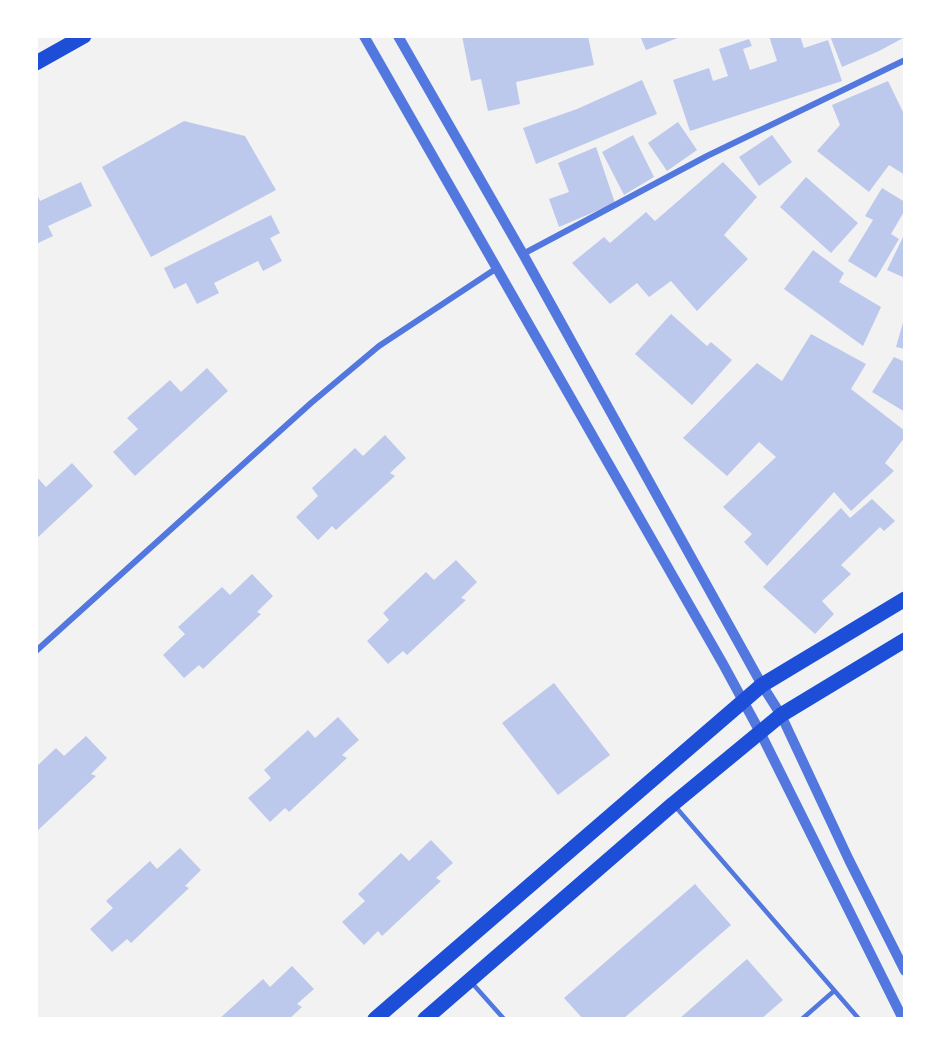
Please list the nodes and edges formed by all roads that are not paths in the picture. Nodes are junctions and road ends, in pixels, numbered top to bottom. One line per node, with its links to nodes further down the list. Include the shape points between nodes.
1 (84, 36): 5 (main road)
2 (364, 36): 7 (street)
3 (398, 36): 6 (street)
4 (905, 60): 6 (street, via 707,156)
5 (36, 63)
6 (523, 254): 11 (street)
7 (497, 268): 10 (street, via 379,346 310,403); 12 (street)
8 (905, 599): 11 (main road)
9 (905, 640): 13 (main road)
10 (36, 651)
11 (762, 685): 12 (main road); 13 (street)
12 (743, 702): 14 (street); 19 (main road)
13 (781, 715): 14 (main road); 16 (street)
14 (760, 732): 15 (main road); 24 (street)
15 (673, 804): 17 (main road); 18 (lane)
16 (905, 971)
17 (469, 980): 20 (main road); 21 (lane)
18 (834, 991): 22 (lane); 23 (lane)
19 (375, 1019)
20 (425, 1019)
21 (504, 1019)
22 (802, 1019)
23 (859, 1019)
24 (903, 1019)

